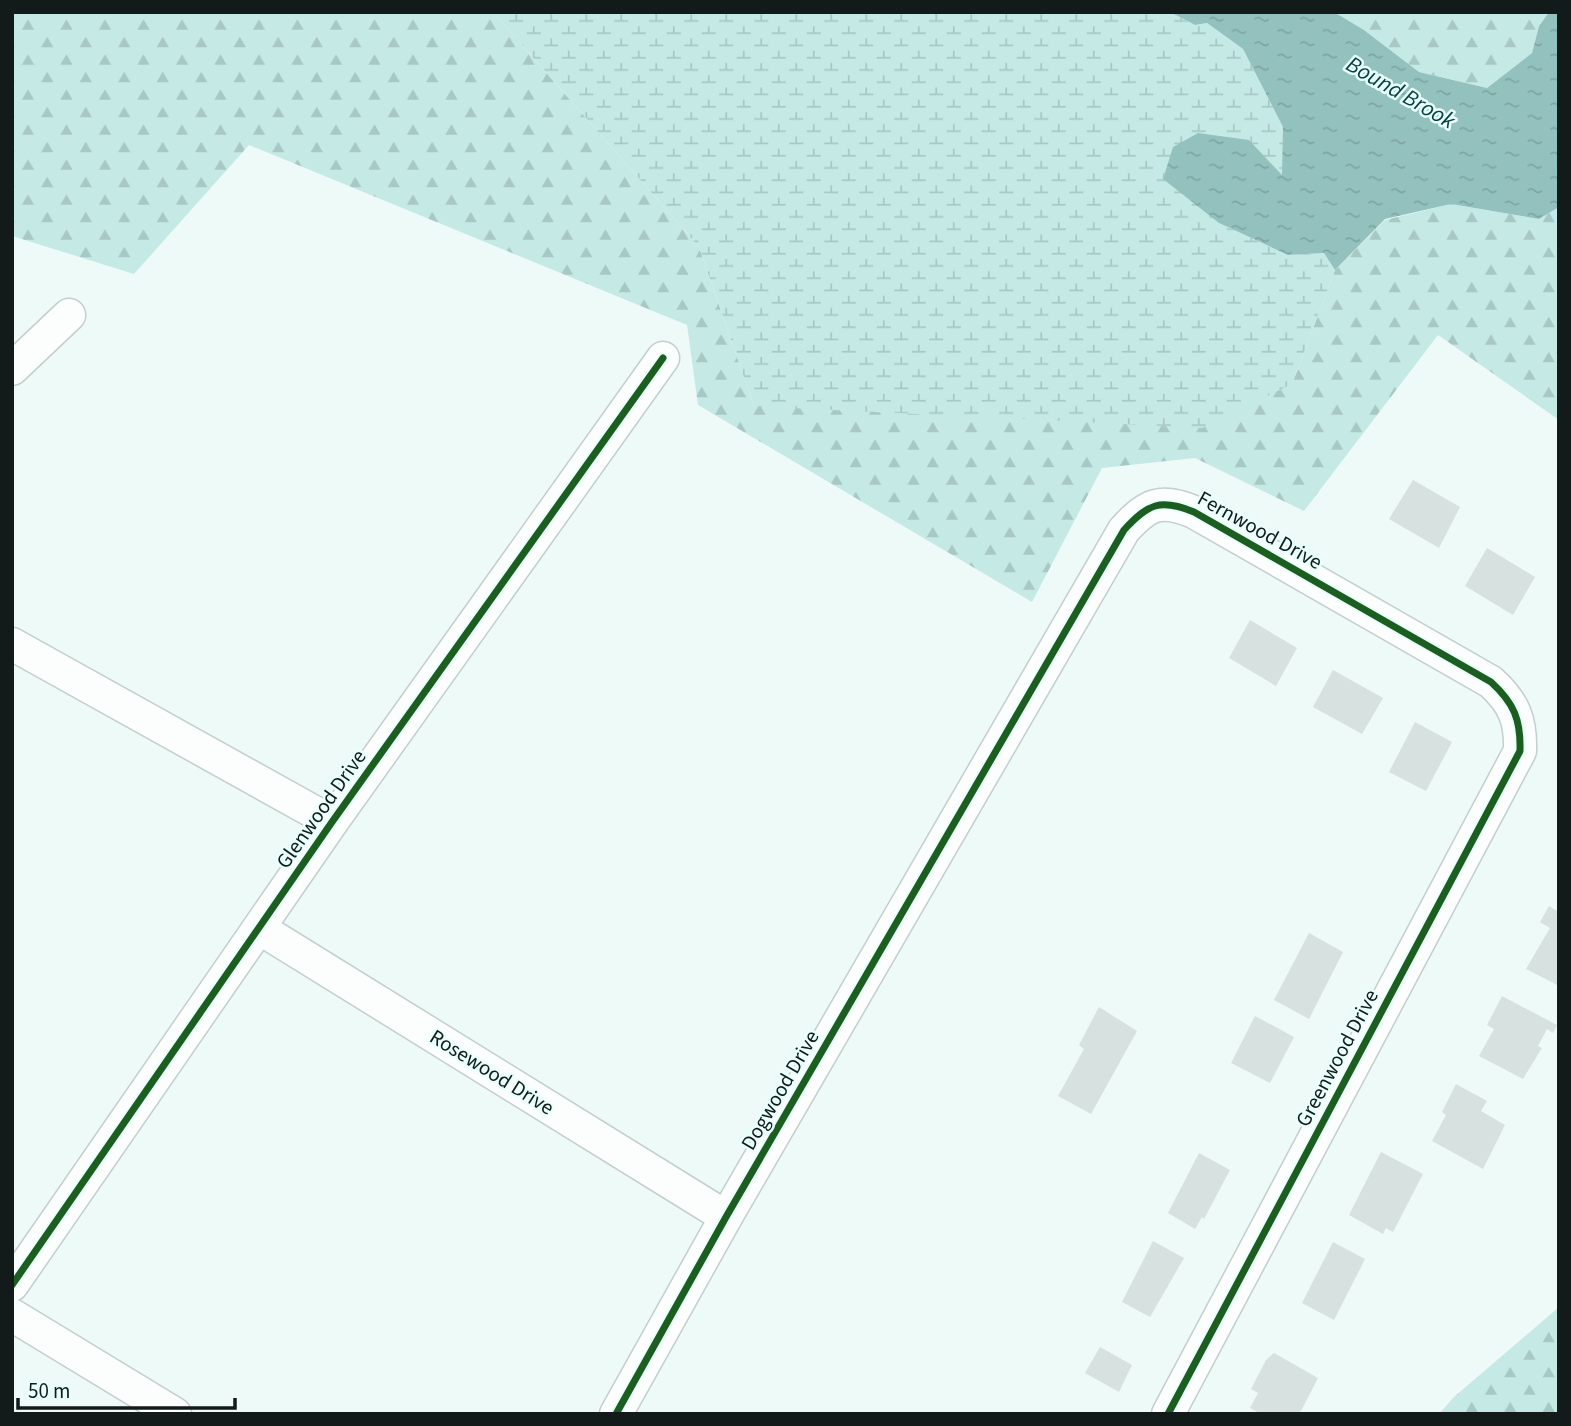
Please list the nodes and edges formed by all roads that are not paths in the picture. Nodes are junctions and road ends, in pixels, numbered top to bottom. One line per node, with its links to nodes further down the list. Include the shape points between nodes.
1 (69, 316): 3 (street)
2 (663, 358): 7 (street, Glenwood Drive)
3 (12, 369)
4 (12, 644): 7 (street)
5 (1517, 714): 6 (street, Fernwood Drive, via 1491,682 1194,512 1160,504 1142,510 1124,530); 14 (street, Greenwood Drive, via 1520,751)
6 (978, 786): 9 (street, Dogwood Drive)
7 (332, 822): 8 (street, Glenwood Drive)
8 (259, 928): 9 (street, Rosewood Drive); 10 (street, Glenwood Drive)
9 (726, 1217): 13 (street, Dogwood Drive)
10 (12, 1284)
11 (12, 1315): 12 (street)
12 (175, 1414)
13 (616, 1414)
14 (1168, 1414)

